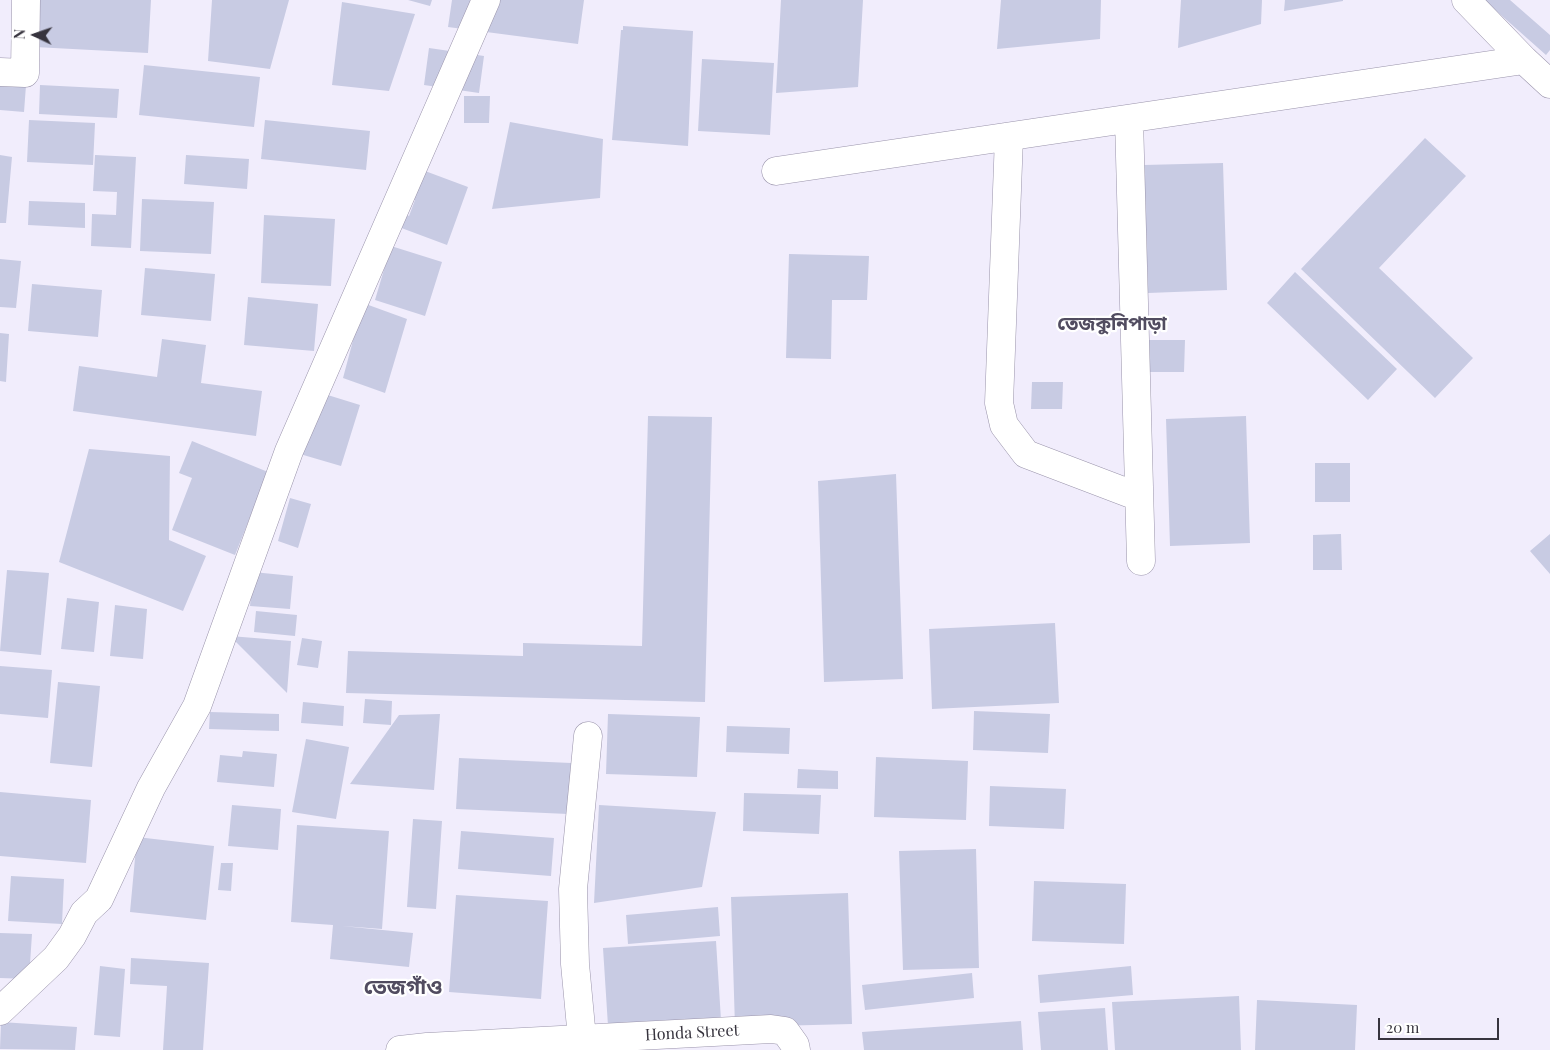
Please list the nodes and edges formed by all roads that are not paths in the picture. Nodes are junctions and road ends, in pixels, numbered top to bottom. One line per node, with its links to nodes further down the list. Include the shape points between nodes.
1 (26, 0): 5 (street, via 25,73)
2 (486, 0): 13 (street, via 289,451 197,706 151,788 99,899 84,913 56,958)
3 (1466, 0): 4 (street)
4 (1524, 60): 6 (street); 7 (street)
5 (0, 72)
6 (1550, 84)
7 (1129, 119): 8 (street); 10 (street)
8 (1009, 136): 9 (street); 10 (street, via 999,403 1004,425 1026,454)
9 (776, 171)
10 (1139, 497): 11 (street)
11 (1141, 562)
12 (588, 736): 14 (street, via 573,889 575,964)
13 (0, 1011)
14 (582, 1038): 15 (street, Honda Street); 17 (street, Honda Street, via 771,1029 785,1031)
15 (427, 1048): 16 (street, Honda Street)
16 (400, 1050)
17 (796, 1050)

